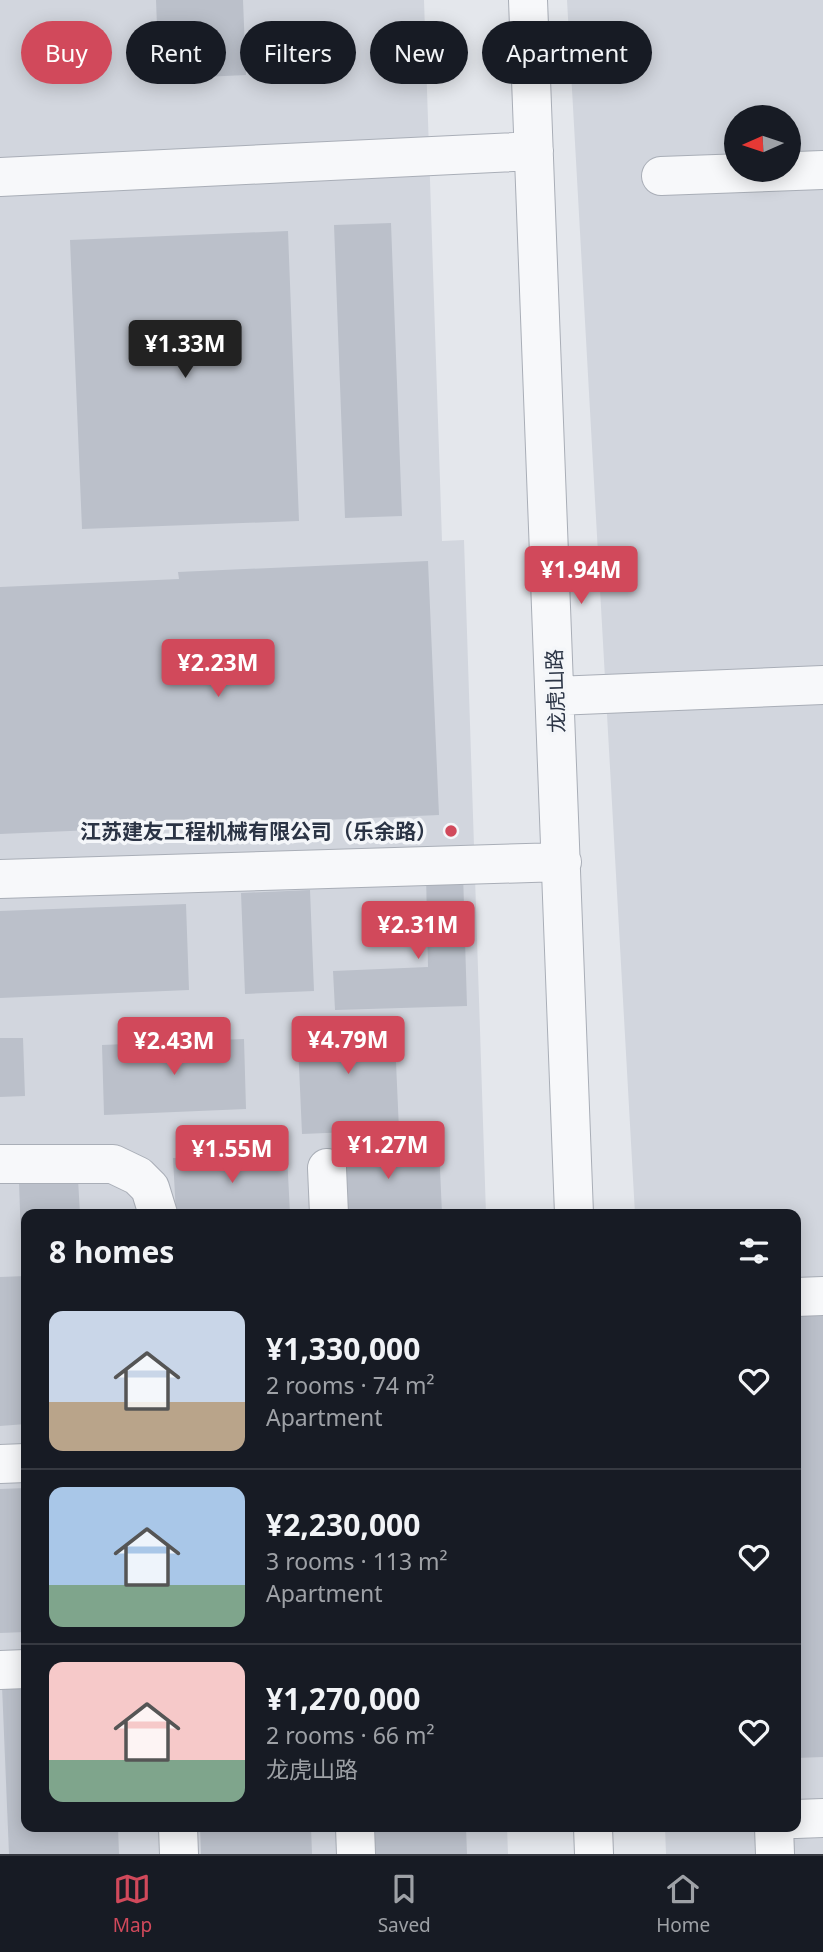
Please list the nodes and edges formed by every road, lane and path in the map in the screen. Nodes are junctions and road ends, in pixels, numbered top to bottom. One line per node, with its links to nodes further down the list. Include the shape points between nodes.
1 (528, 0): 2 (street, 龙虎山路)
2 (534, 150): 5 (street); 7 (street, 龙虎山路)
3 (823, 170): 4 (street)
4 (661, 176)
5 (0, 177)
6 (823, 685): 7 (street)
7 (555, 696): 8 (street, 龙虎山路)
8 (562, 862): 9 (street); 14 (street, 龙虎山路)
9 (0, 878)
10 (0, 1164): 12 (street, via 113,1164 138,1176 150,1188)
11 (327, 1168): 13 (street)
12 (156, 1209)
13 (329, 1209)
14 (574, 1209)
15 (823, 1296): 16 (street)
16 (801, 1297)
17 (21, 1463): 18 (street)
18 (0, 1464)
19 (21, 1669): 20 (street)
20 (0, 1670)
21 (823, 1818): 22 (street)
22 (801, 1819)
23 (178, 1832): 27 (street)
24 (355, 1832): 28 (street)
25 (593, 1832): 29 (street)
26 (774, 1832): 30 (street)
27 (179, 1854)
28 (356, 1854)
29 (594, 1854)
30 (775, 1854)

